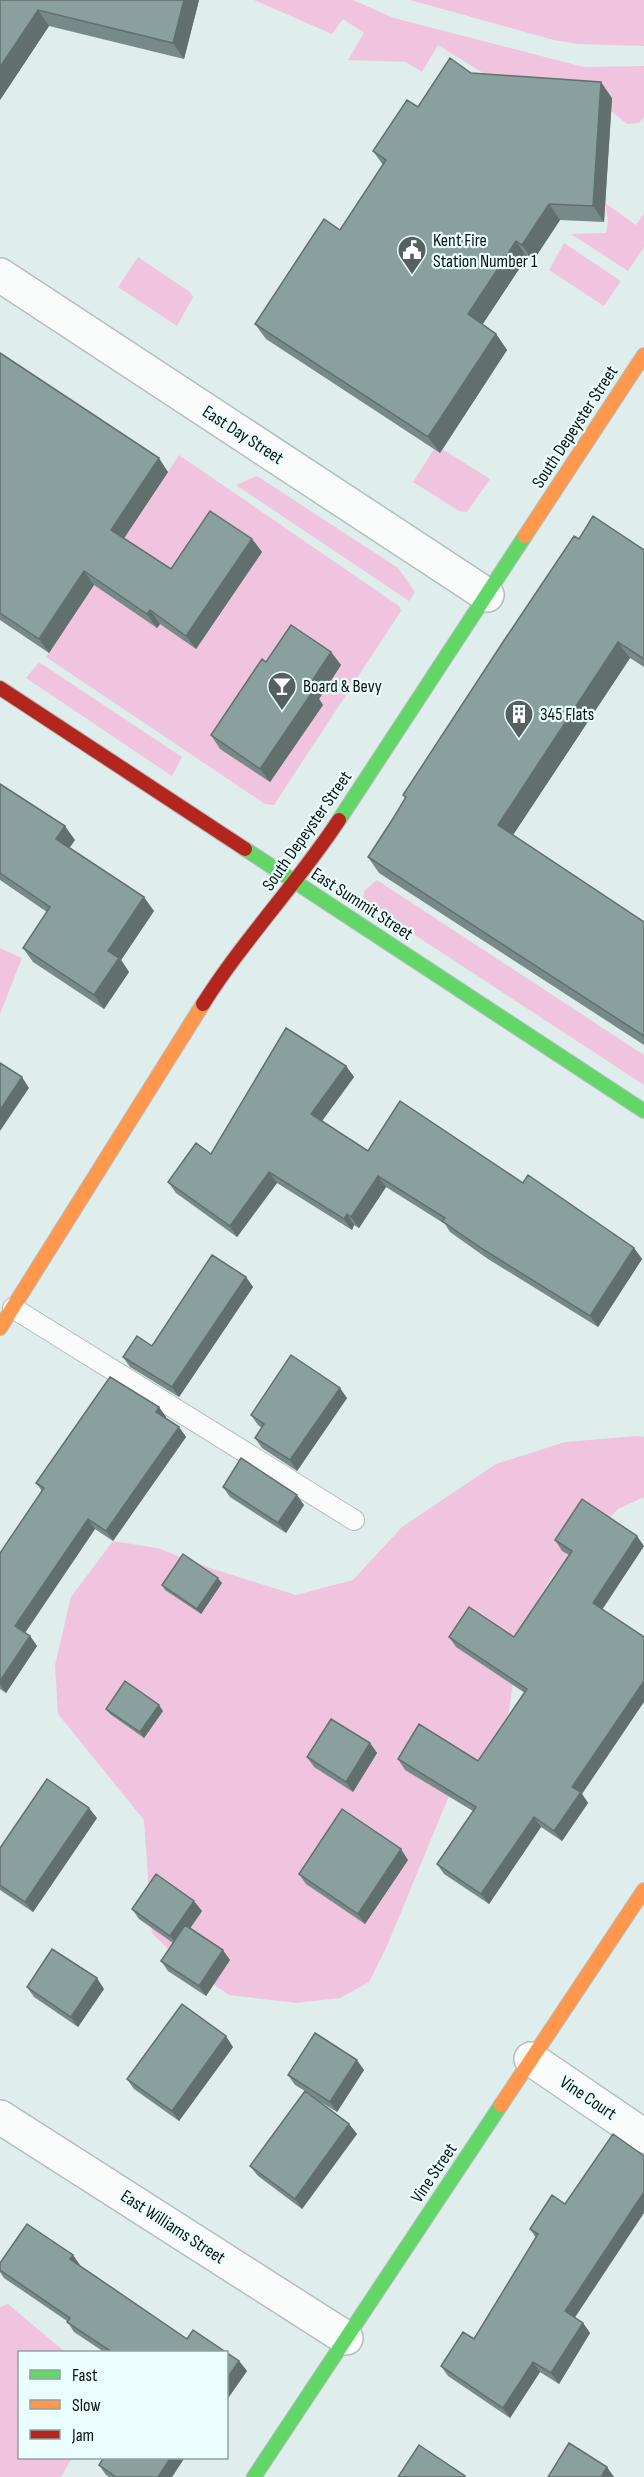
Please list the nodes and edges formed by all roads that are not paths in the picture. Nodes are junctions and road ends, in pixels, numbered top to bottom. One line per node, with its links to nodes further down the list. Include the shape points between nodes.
1 (0, 275): 3 (street, East Day Street)
2 (644, 355): 3 (street, South Depeyster Street)
3 (487, 595): 5 (street, South Depeyster Street)
4 (0, 688): 5 (street, East Summit Street)
5 (296, 882): 6 (street, East Summit Street); 7 (street, South Depeyster Street, via 224,971)
6 (644, 1111)
7 (13, 1308): 8 (street, South Depeyster Street); 9 (lane)
8 (0, 1328)
9 (354, 1520)
10 (644, 1890): 11 (street, Vine Street)
11 (531, 2059): 13 (street, Vine Court); 14 (street, Vine Street)
12 (0, 2117): 14 (street, East Williams Street)
13 (644, 2136)
14 (346, 2338): 15 (street, Vine Street)
15 (254, 2477)

